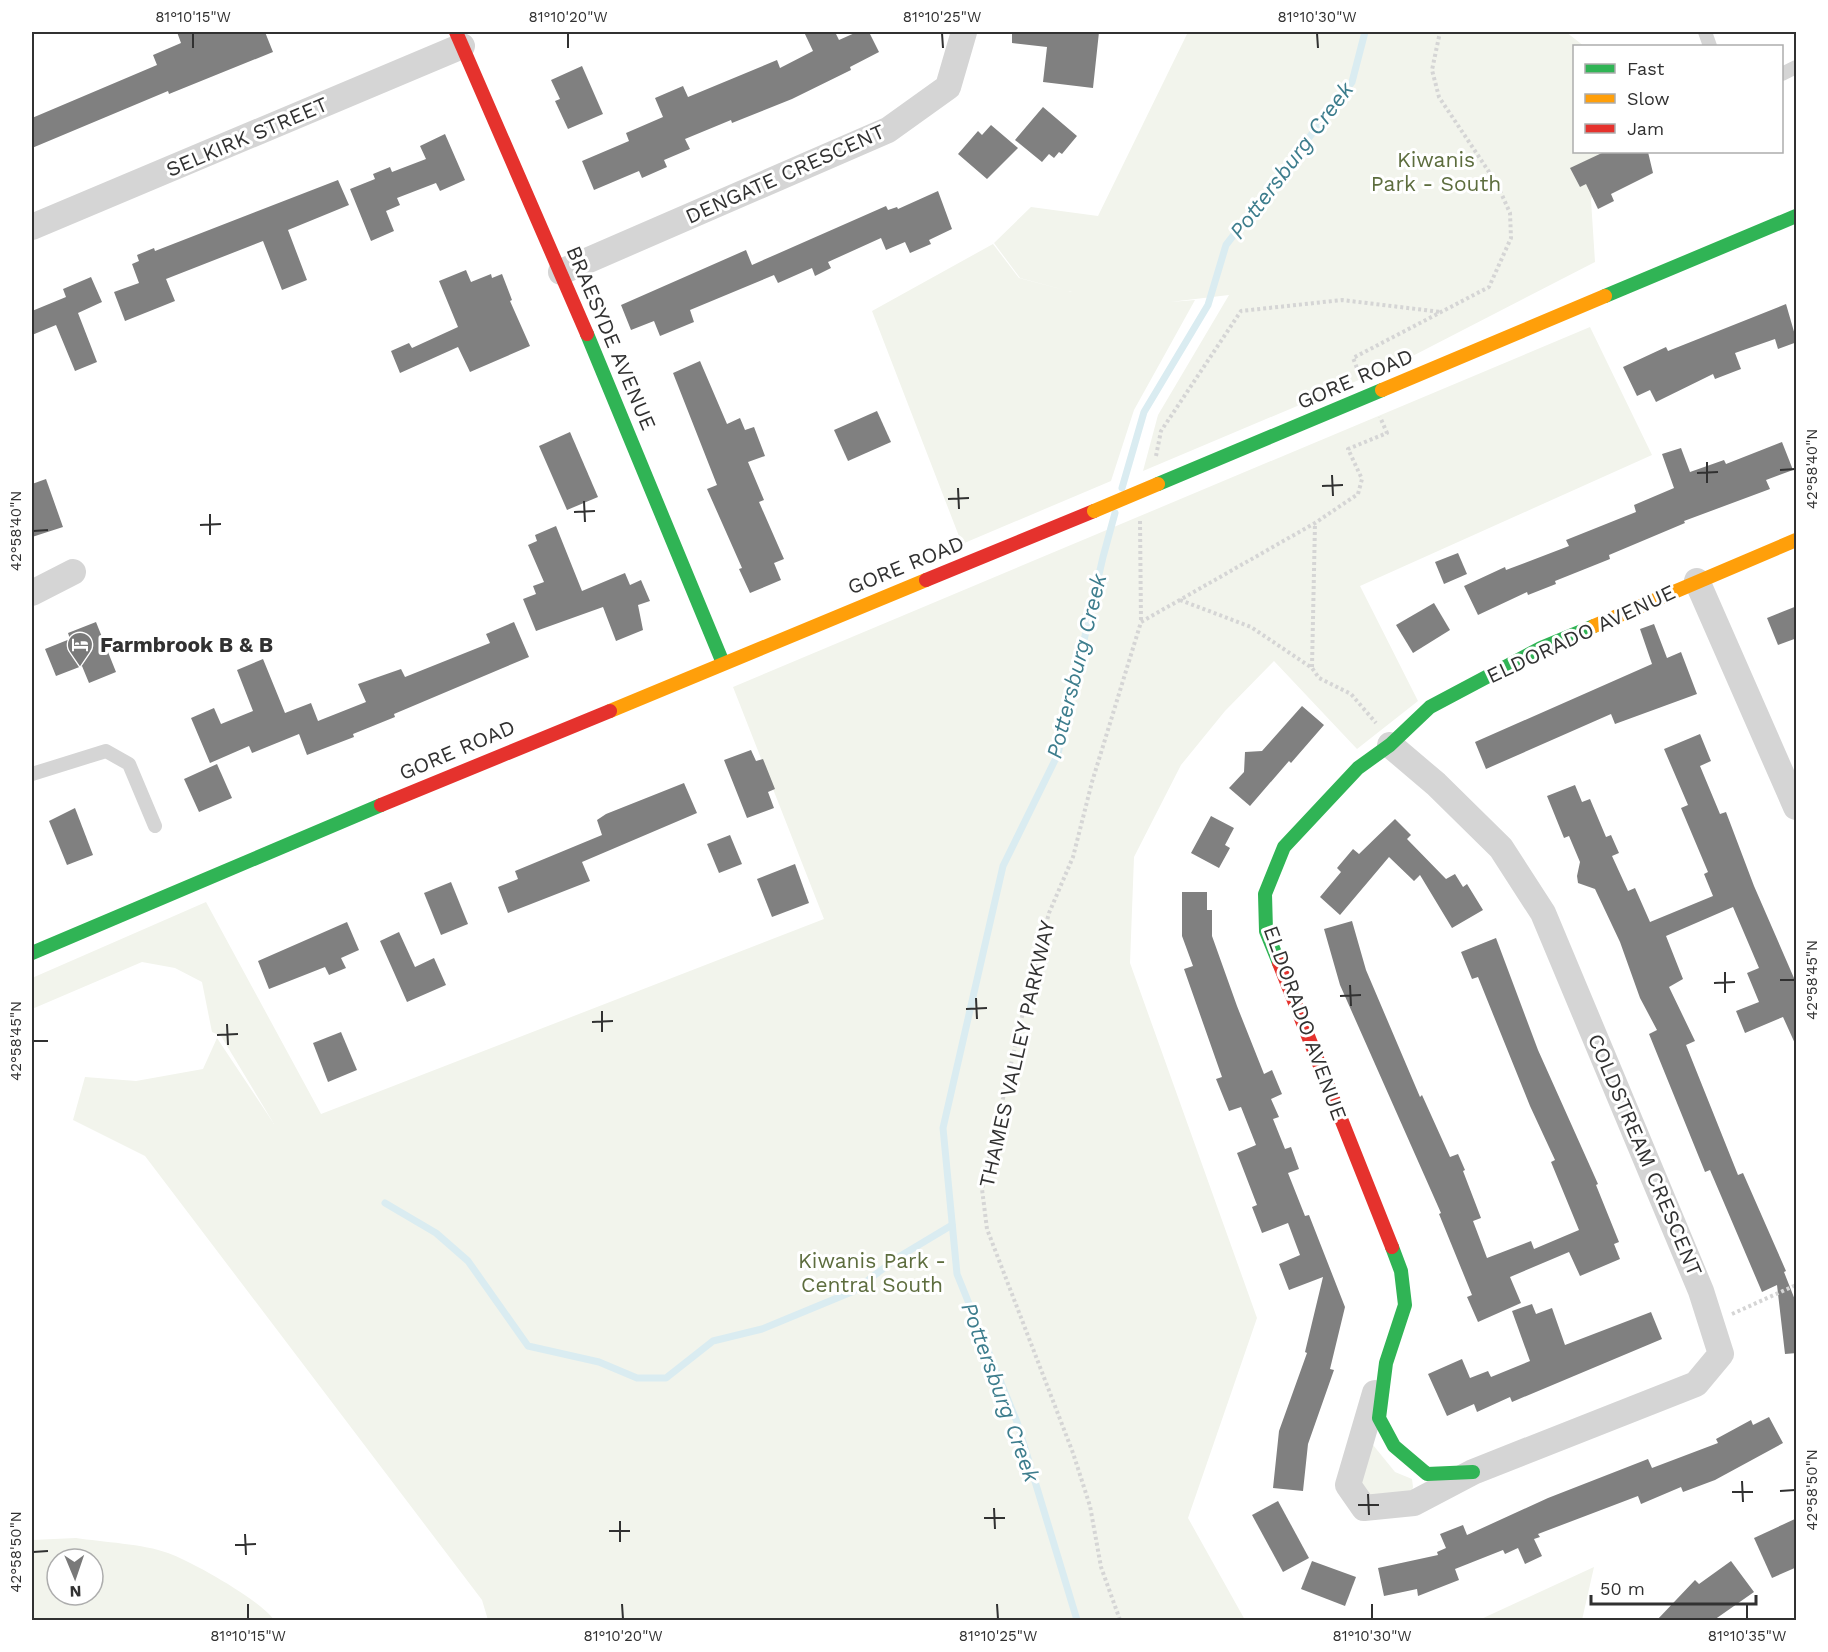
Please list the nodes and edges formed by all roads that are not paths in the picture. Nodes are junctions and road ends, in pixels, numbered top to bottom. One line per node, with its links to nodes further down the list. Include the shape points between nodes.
1 (964, 32): 7 (street, DENGATE CRESCENT, via 948,87 888,130)
2 (459, 39): 6 (street, SELKIRK STREET); 7 (street, BRAESYDE AVENUE)
3 (1797, 67): 4 (lane)
4 (1783, 74)
5 (1797, 216): 12 (street, GORE ROAD, bridge)
6 (32, 227)
7 (561, 272): 12 (street, BRAESYDE AVENUE)
8 (1797, 540): 10 (street, ELDORADO AVENUE)
9 (73, 572): 11 (street)
10 (1697, 581): 13 (street, ELDORADO AVENUE, via 1541,648 1430,707); 15 (street)
11 (32, 593)
12 (723, 663): 17 (street, GORE ROAD)
13 (1390, 745): 18 (street, ELDORADO AVENUE, via 1358,768 1284,847 1265,894 1266,932 1401,1271 1405,1305); 19 (street, COLDSTREAM CRESCENT, via 1501,848 1543,913 1701,1291 1721,1354 1696,1384)
14 (32, 774): 16 (lane, via 106,752 129,764)
15 (1797, 807)
16 (155, 826)
17 (32, 953)
18 (1386, 1363): 19 (street, ELDORADO AVENUE, via 1379,1418 1394,1446 1427,1474); 19 (street, ELDORADO AVENUE, via 1348,1485 1365,1508 1414,1503)
19 (1473, 1472)

